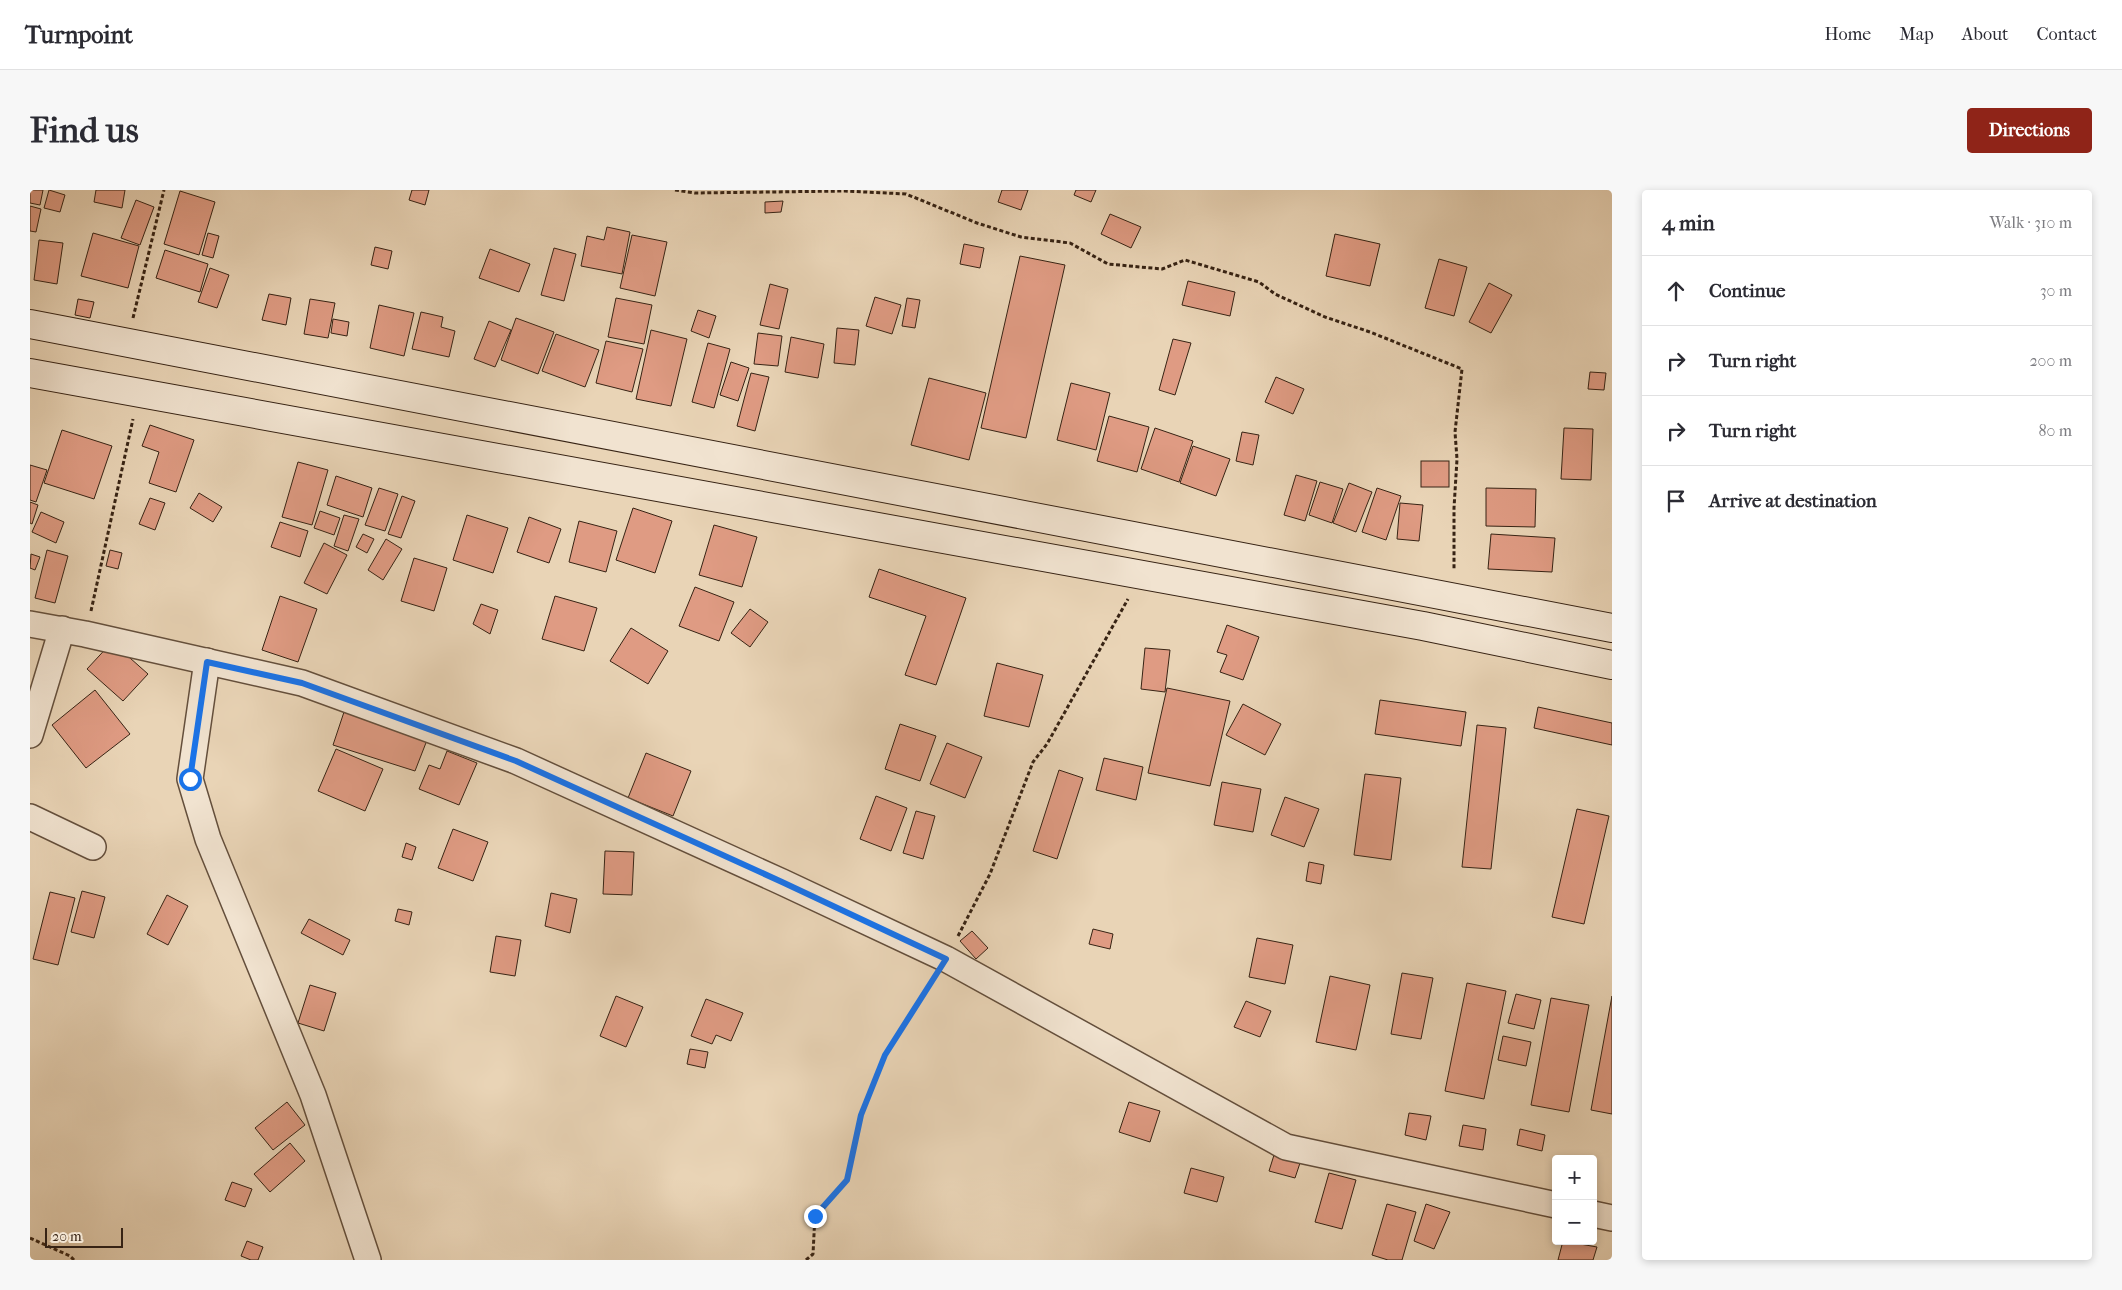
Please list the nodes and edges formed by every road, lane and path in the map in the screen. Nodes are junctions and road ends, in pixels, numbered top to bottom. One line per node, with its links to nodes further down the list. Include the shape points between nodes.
1 (164, 190): 4 (path)
2 (675, 190): 8 (path, via 695,193 845,190 906,194 1021,237 1070,243 1108,264 1162,269 1185,260 1259,282 1275,294 1325,317 1462,369 1455,432 1457,460 1452,552)
3 (30, 324): 4 (main road)
4 (128, 342): 8 (main road)
5 (30, 374): 6 (main road)
6 (139, 394): 7 (main road); 11 (path)
7 (1143, 575): 13 (main road, via 1423,626); 17 (path, via 1047,744 1033,762 990,874)
8 (1456, 598): 10 (main road)
9 (30, 624): 11 (street)
10 (1612, 628)
11 (74, 632): 12 (street); 14 (street)
12 (207, 662): 17 (street, via 302,683 516,761); 23 (street, via 190,779 208,839 313,1095)
13 (1612, 665)
14 (30, 735)
15 (30, 817): 16 (street)
16 (93, 846)
17 (946, 959): 18 (street, via 1286,1147); 24 (path, via 885,1055 861,1115 847,1180 815,1216 813,1254)
18 (1552, 1205)
19 (1597, 1215): 20 (street)
20 (1612, 1218)
21 (30, 1238): 22 (path)
22 (74, 1260)
23 (368, 1260)
24 (806, 1260)

